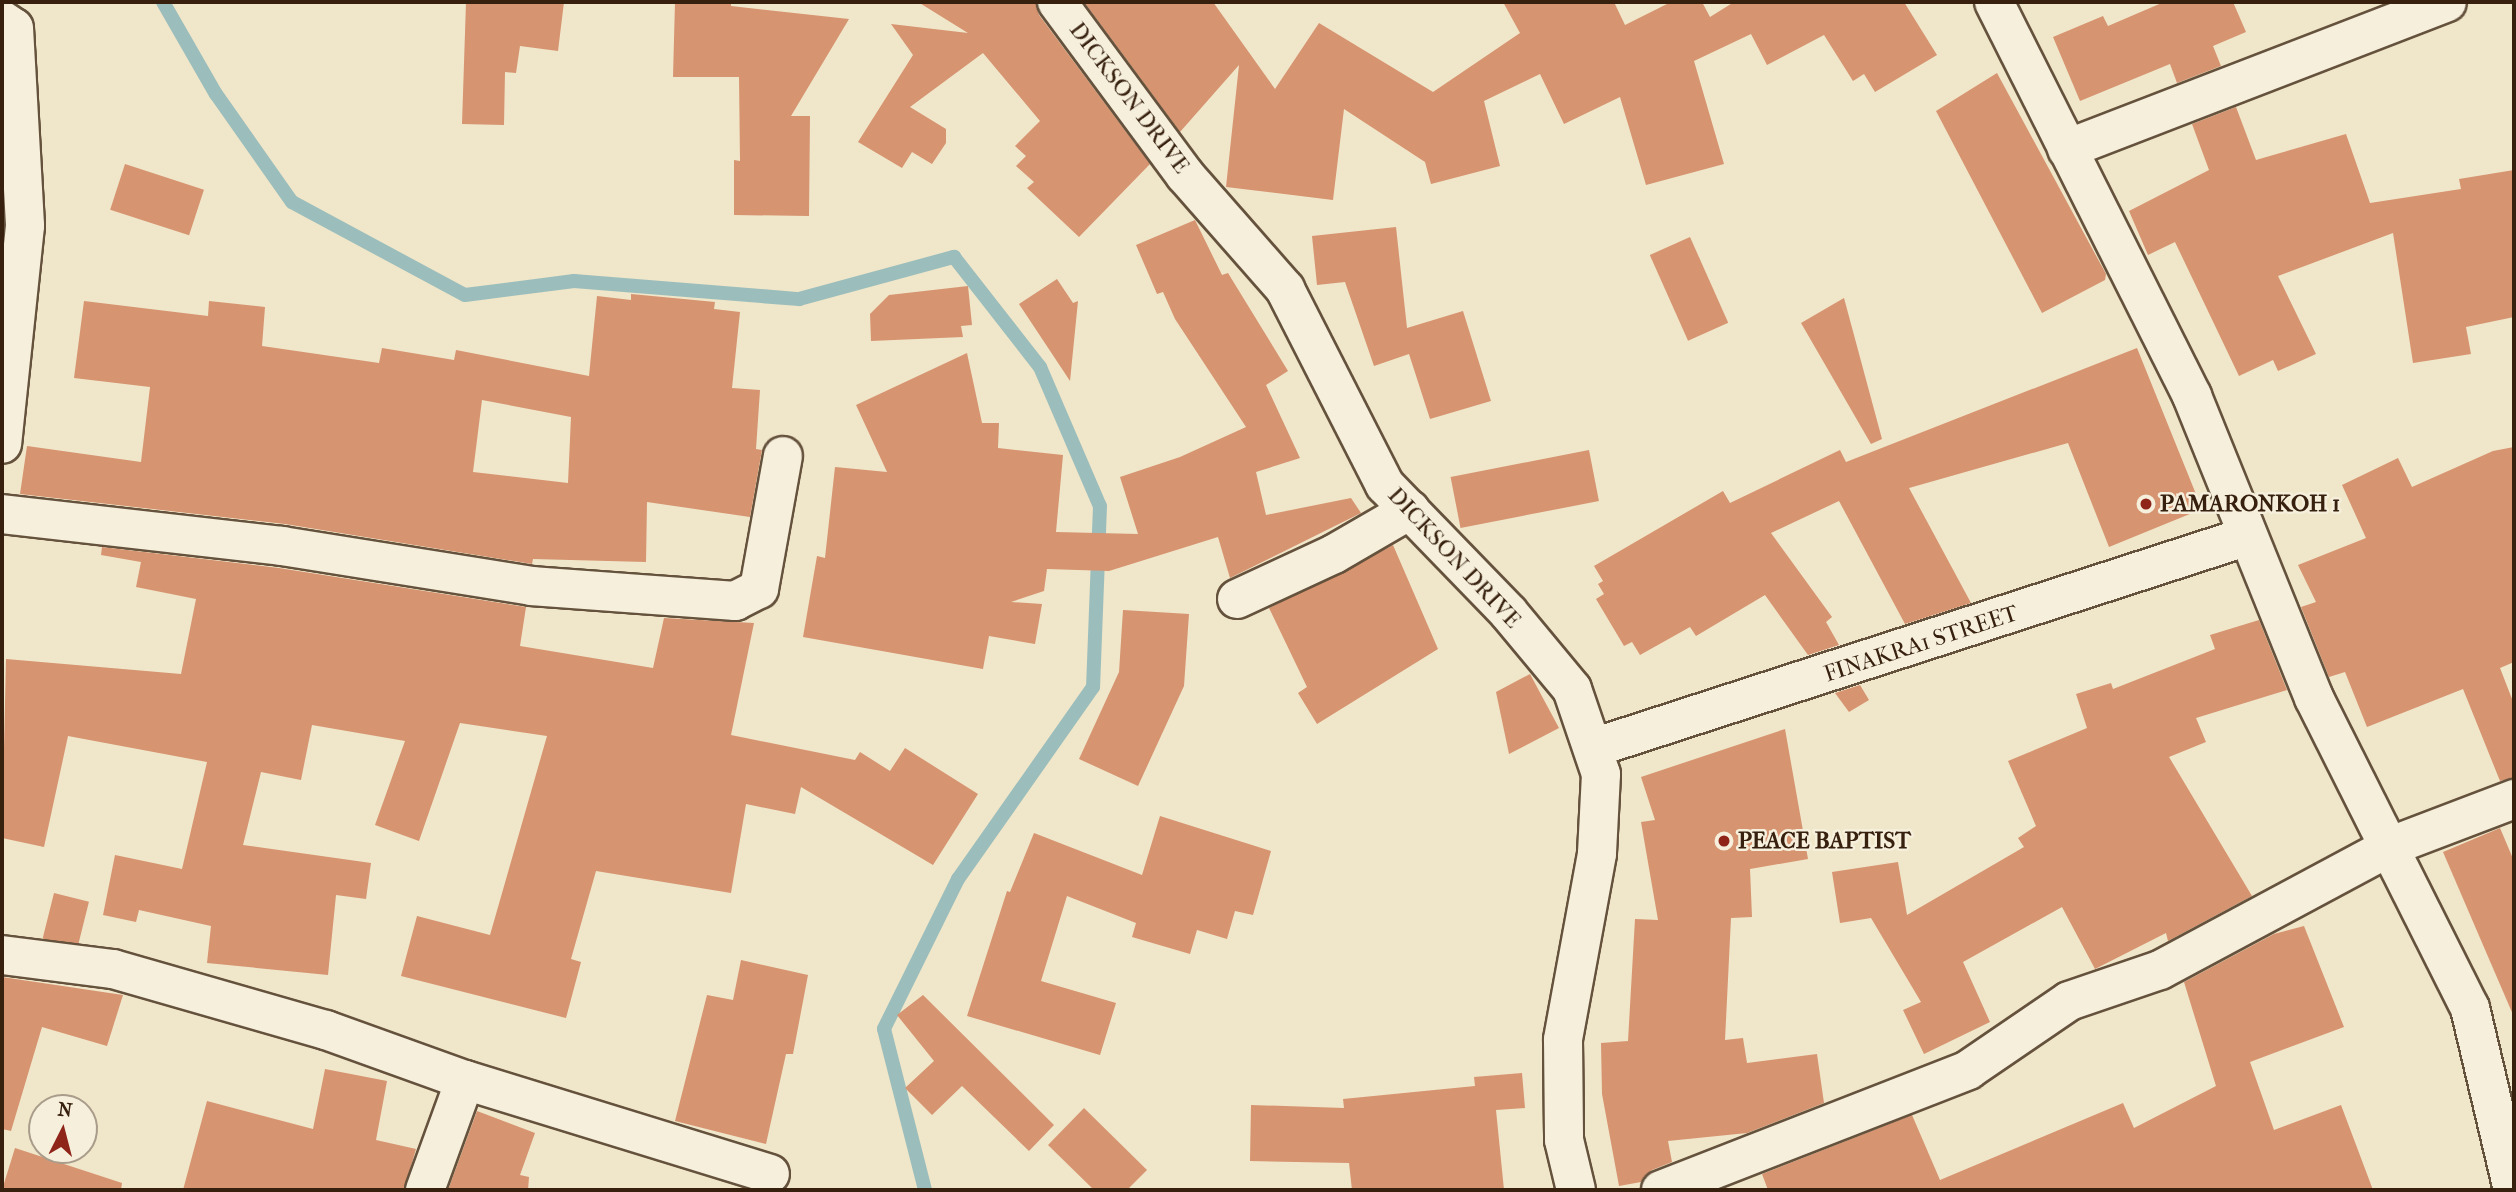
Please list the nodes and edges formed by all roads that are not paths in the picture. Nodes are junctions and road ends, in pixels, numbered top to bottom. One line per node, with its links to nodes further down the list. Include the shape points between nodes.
1 (1058, 2): 8 (street, DICKSON DRIVE, via 1185,175 1285,289 1385,485)
2 (1994, 2): 5 (street)
3 (2447, 2): 5 (street)
4 (2, 20): 6 (street, via 14,28 26,226)
5 (2067, 149): 10 (street, via 2192,396)
6 (2, 444)
7 (783, 456): 9 (street, via 759,589 735,601 531,586 282,546)
8 (1410, 510): 11 (street, via 1334,554); 12 (street, DICKSON DRIVE, via 1508,612 1572,689)
9 (2, 514)
10 (2248, 536): 12 (street, FINAKRA1 STREET); 14 (street, via 2314,698)
11 (1237, 599)
12 (1592, 748): 19 (street, DICKSON DRIVE, via 1601,774 1597,854 1563,1040 1564,1140)
13 (2514, 799): 14 (street)
14 (2391, 846): 20 (street, via 2160,970 2069,1001 1968,1070); 21 (street, via 2470,1008)
15 (2, 955): 16 (street, via 113,969 326,1030)
16 (465, 1080): 17 (street); 18 (street)
17 (770, 1174)
18 (425, 1190)
19 (1576, 1190)
20 (1661, 1190)
21 (2513, 1190)

